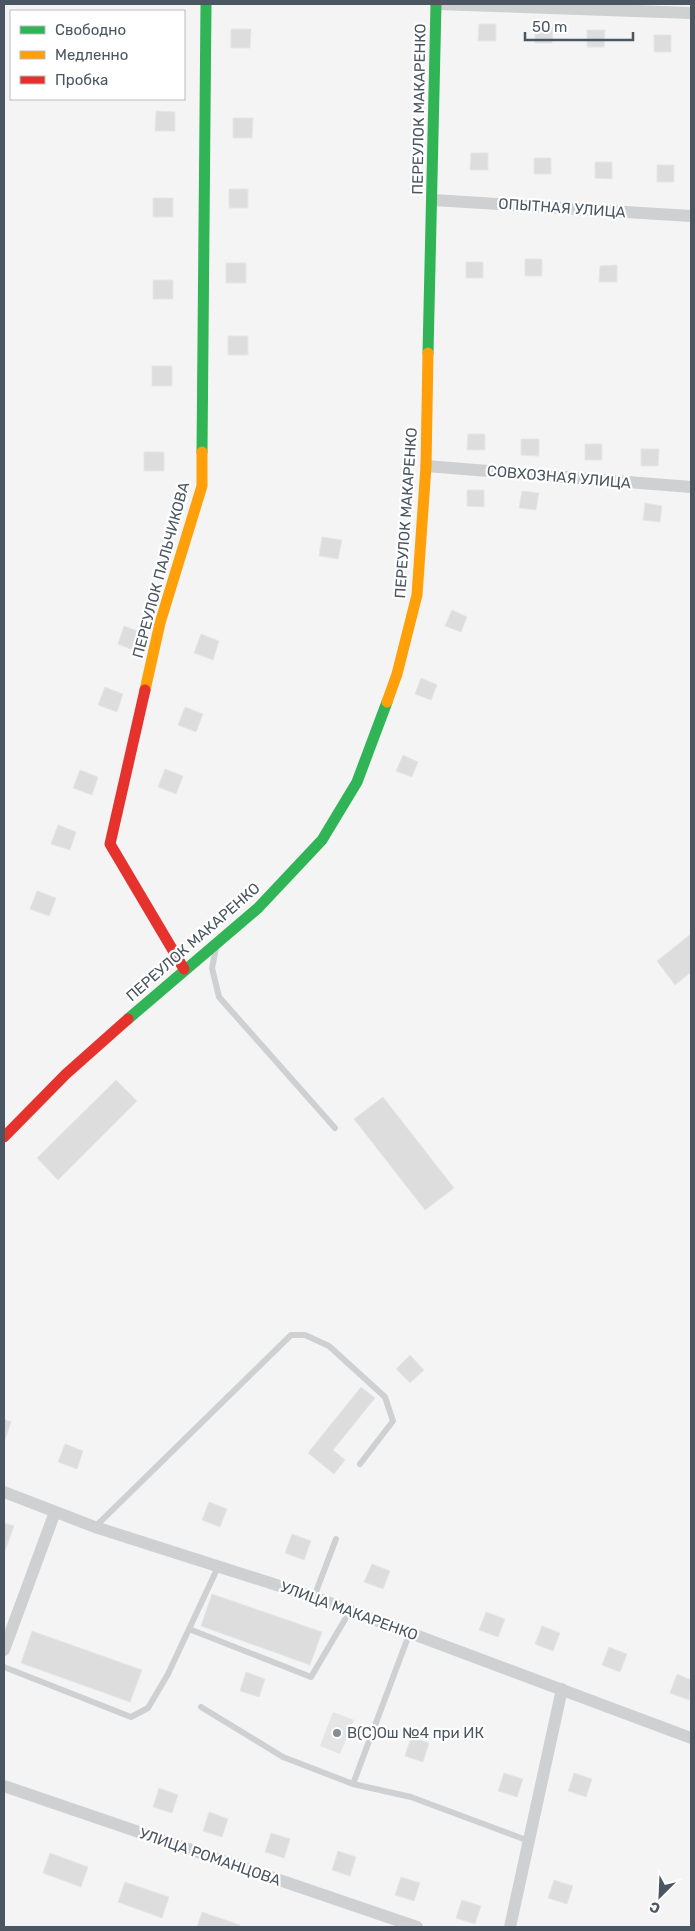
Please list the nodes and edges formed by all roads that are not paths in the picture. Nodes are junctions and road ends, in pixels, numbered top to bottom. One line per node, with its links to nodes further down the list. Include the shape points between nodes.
1 (206, 4): 9 (street, ПЕРЕУЛОК ПАЛЬЧИКОВА, via 202,486 160,623 110,844)
2 (436, 4): 3 (street); 4 (street, ПЕРЕУЛОК МАКАРЕНКО)
3 (691, 13)
4 (433, 200): 5 (street, ОПЫТНАЯ УЛИЦА); 6 (street, ПЕРЕУЛОК МАКАРЕНКО)
5 (691, 216)
6 (426, 466): 7 (street, СОВХОЗНАЯ УЛИЦА); 8 (street, ПЕРЕУЛОК МАКАРЕНКО, via 417,595 397,674 357,782 322,840 258,908)
7 (691, 487)
8 (217, 942): 9 (street, ПЕРЕУЛОК МАКАРЕНКО); 10 (lane, via 212,968 219,996)
9 (184, 969): 11 (street, ПЕРЕУЛОК МАКАРЕНКО, via 66,1074)
10 (334, 1128)
11 (4, 1137)
12 (360, 1464): 15 (lane, via 394,1421 385,1397 329,1346 305,1336 291,1336)
13 (4, 1492): 14 (street, УЛИЦА МАКАРЕНКО)
14 (55, 1512): 15 (street, УЛИЦА МАКАРЕНКО); 22 (street)
15 (95, 1527): 17 (street, УЛИЦА МАКАРЕНКО)
16 (336, 1539): 18 (lane)
17 (218, 1567): 18 (street, УЛИЦА МАКАРЕНКО); 20 (lane)
18 (314, 1597): 19 (street, УЛИЦА МАКАРЕНКО)
19 (350, 1610): 20 (lane, via 311,1677); 21 (street, УЛИЦА МАКАРЕНКО)
20 (189, 1629): 23 (lane, via 148,1708 131,1717)
21 (410, 1632): 24 (street, УЛИЦА МАКАРЕНКО); 27 (lane)
22 (4, 1650)
23 (4, 1667)
24 (562, 1689): 26 (street, УЛИЦА МАКАРЕНКО); 29 (street)
25 (202, 1707): 27 (lane, via 283,1757)
26 (691, 1738)
27 (353, 1784): 29 (lane, via 411,1797)
28 (4, 1786): 30 (street, УЛИЦА РОМАНЦОВА)
29 (529, 1841): 31 (street)
30 (417, 1927)
31 (510, 1927)

